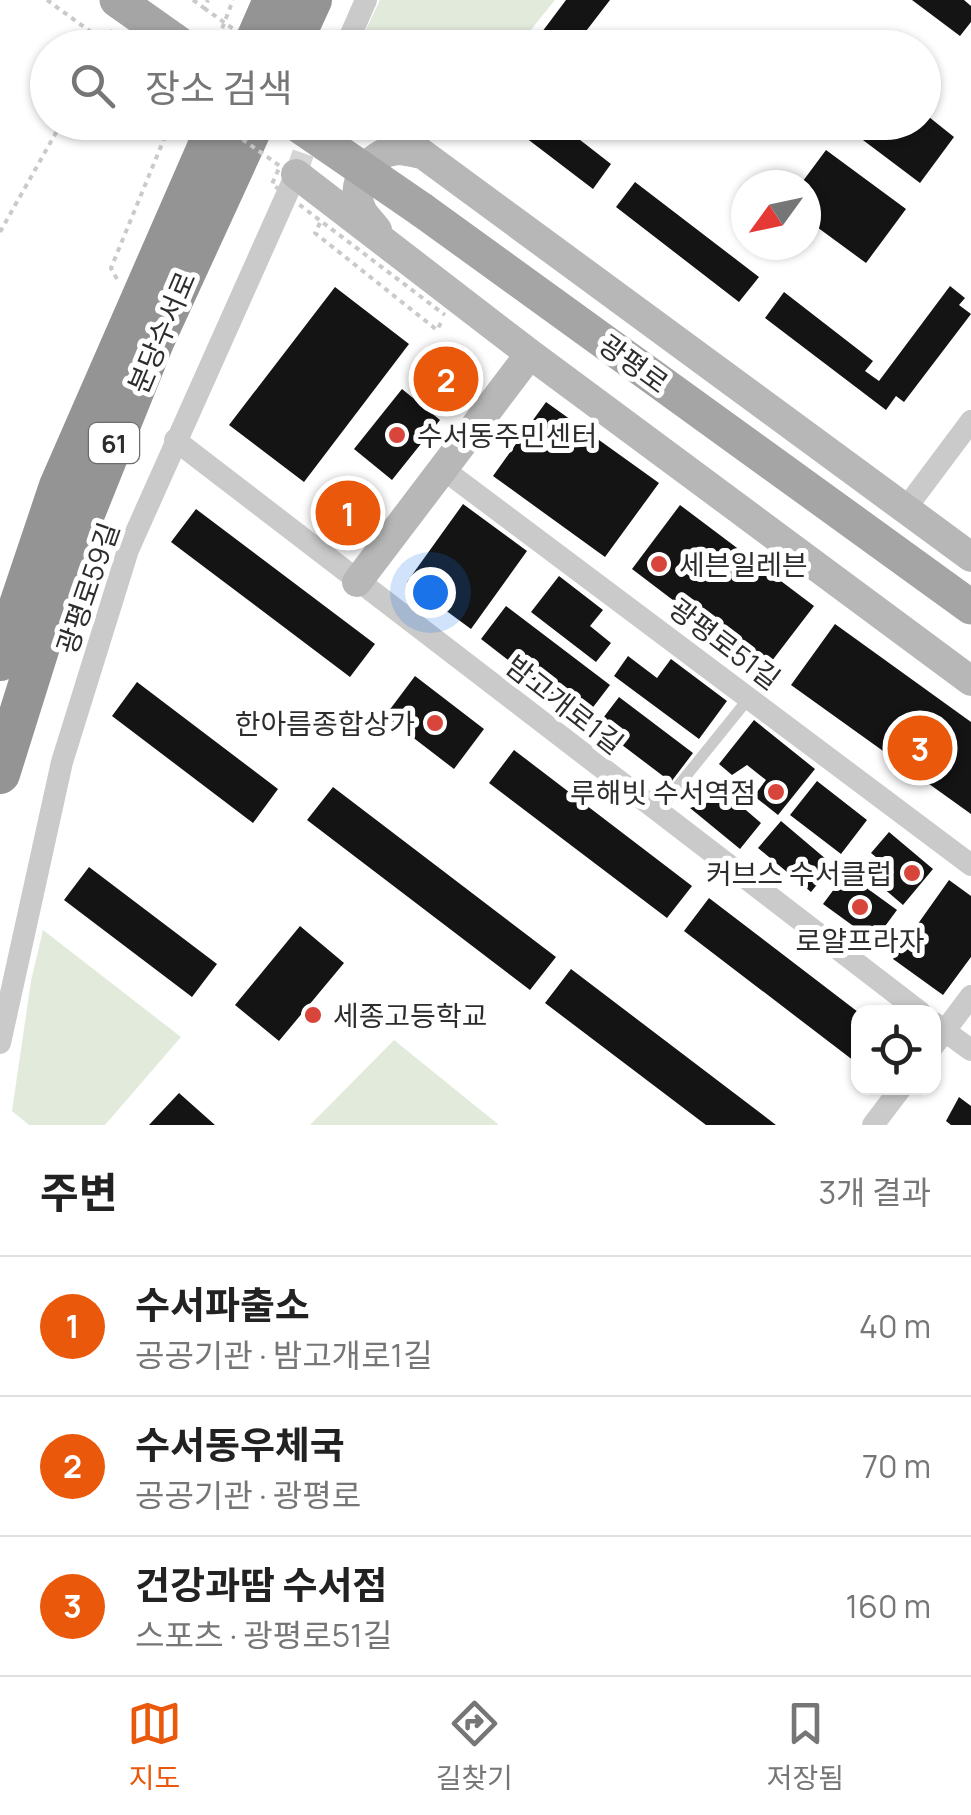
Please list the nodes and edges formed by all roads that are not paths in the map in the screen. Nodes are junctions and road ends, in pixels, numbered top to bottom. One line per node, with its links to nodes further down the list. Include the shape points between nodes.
1 (117, 0): 5 (main road, bridge)
2 (273, 0): 6 (highway)
3 (312, 0): 7 (highway)
4 (366, 0): 8 (street)
5 (160, 30)
6 (260, 30)
7 (298, 30)
8 (353, 30)
9 (210, 140): 24 (highway, 분당수서로 / 61, via 58,486)
10 (247, 140): 27 (highway, 분당수서로 / 61, via 154,342 70,551)
11 (320, 140): 23 (main road, 광평로, bridge)
12 (403, 140): 13 (main road)
13 (422, 154): 15 (main road, via 383,154 366,166 358,185 360,208); 20 (main road)
14 (296, 174): 15 (main road); 18 (street, 광평로59길)
15 (392, 250): 16 (main road)
16 (530, 354): 19 (main road); 25 (main road)
17 (971, 421): 20 (street)
18 (176, 440): 22 (street, 밤고개로1길); 34 (street, 광평로59길, via 128,550 62,762)
19 (442, 469): 22 (main road); 26 (street, 광평로51길)
20 (906, 508): 21 (main road)
21 (971, 557)
22 (357, 582): 28 (street, 밤고개로1길)
23 (971, 607)
24 (0, 661)
25 (971, 681)
26 (749, 698): 28 (lane); 29 (street, 광평로51길)
27 (0, 774)
28 (657, 812): 31 (street, 밤고개로1길)
29 (971, 865)
30 (971, 996): 32 (street)
31 (911, 1005)
32 (941, 1029)
33 (941, 1035): 35 (street)
34 (0, 1044)
35 (971, 1050)
36 (896, 1095): 37 (street)
37 (872, 1125)

